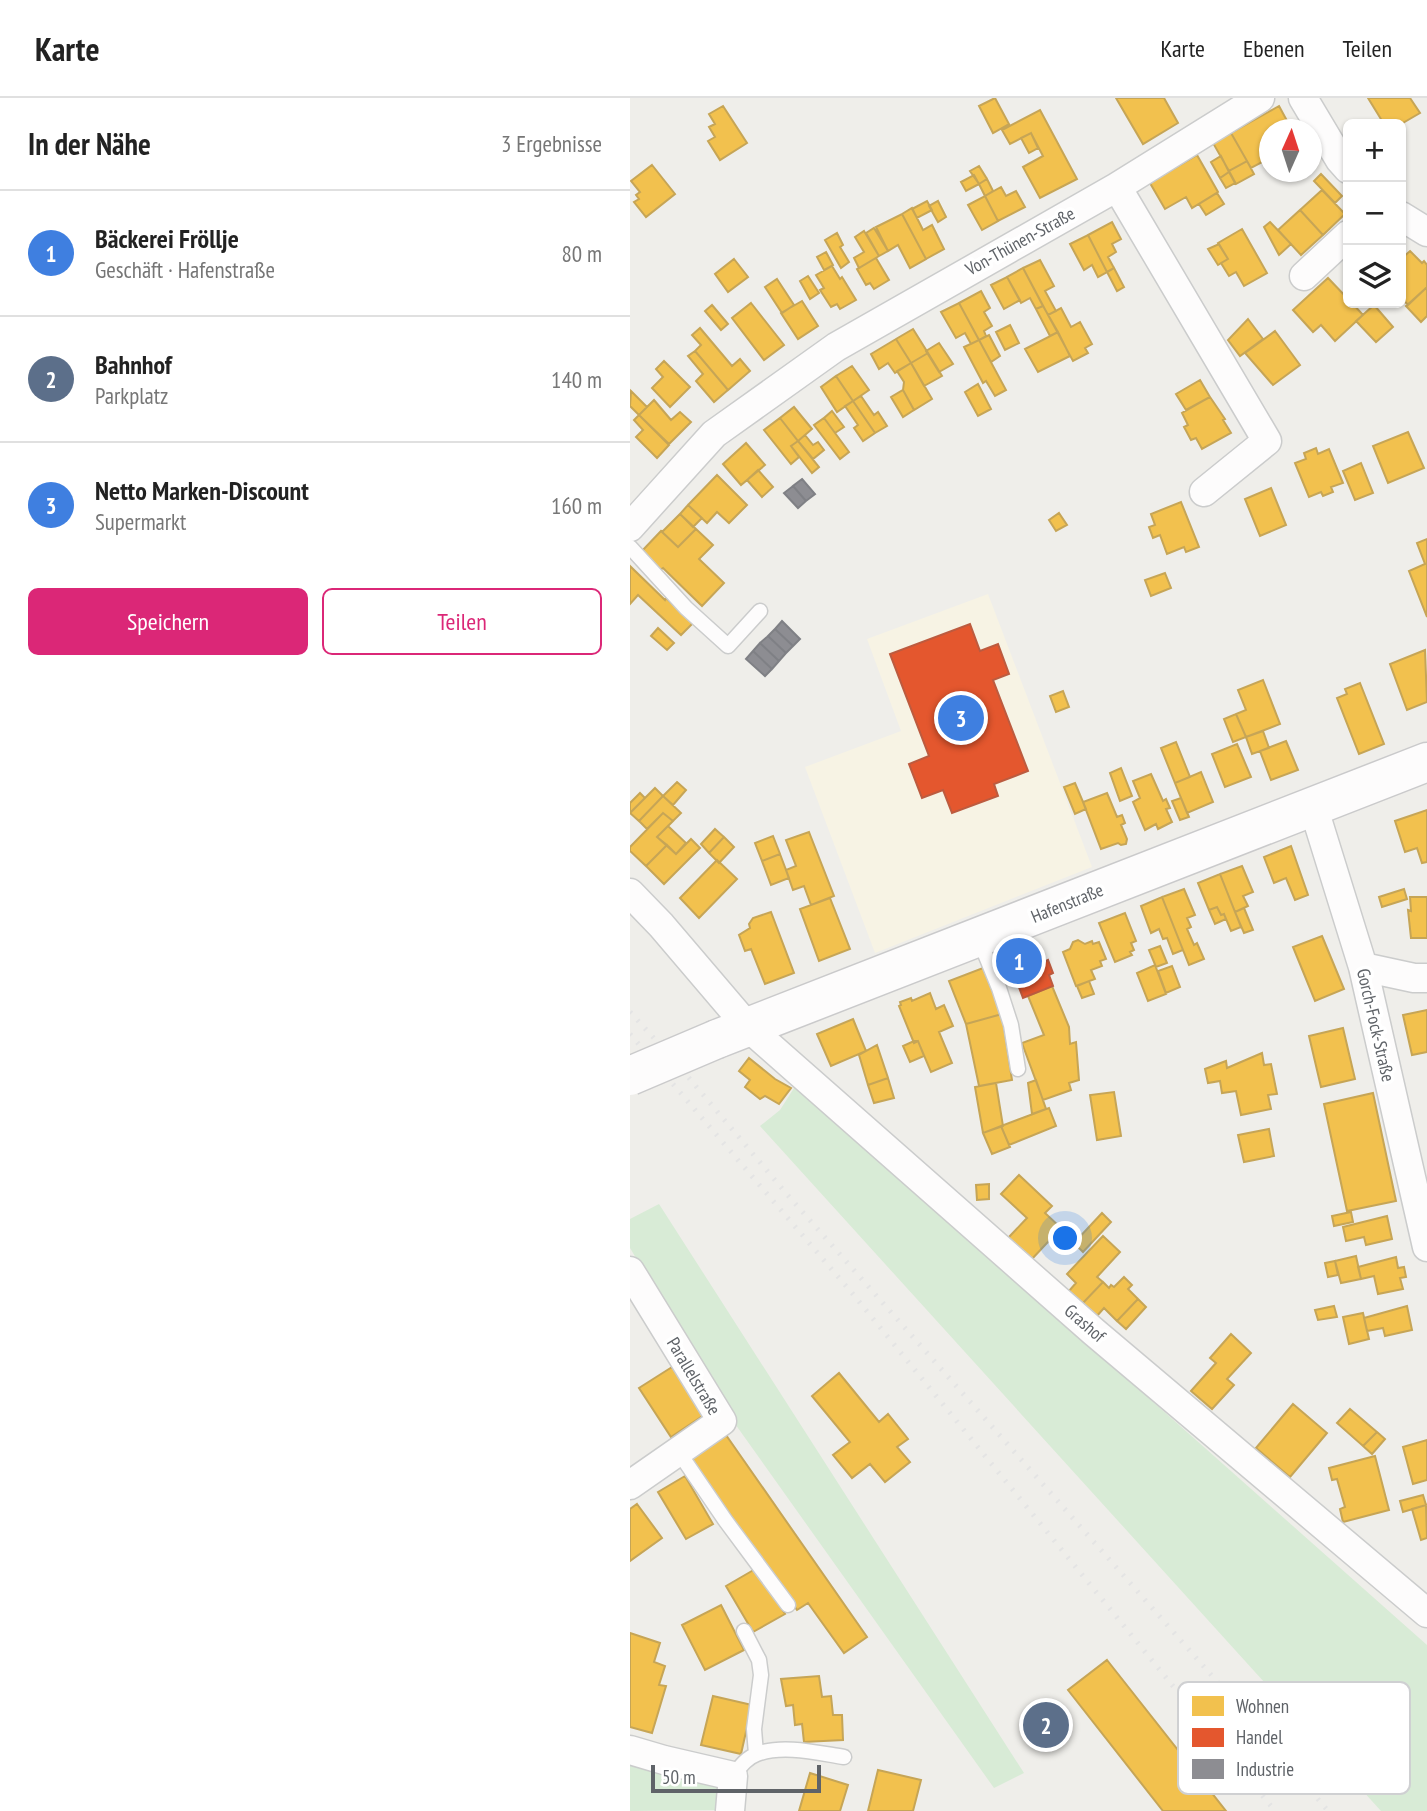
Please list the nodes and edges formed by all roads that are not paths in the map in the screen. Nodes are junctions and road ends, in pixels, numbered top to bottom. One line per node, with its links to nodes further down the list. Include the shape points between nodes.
1 (1260, 98): 4 (street, Von-Thünen-Straße)
2 (1303, 98): 3 (street)
3 (1343, 163)
4 (1116, 187): 9 (street, via 1267,441); 10 (street, Von-Thünen-Straße, via 836,347 714,433)
5 (1406, 219): 6 (street)
6 (1427, 232)
7 (1343, 240): 8 (street)
8 (1304, 276)
9 (1204, 492)
10 (630, 527)
11 (630, 547): 12 (lane, via 727,646)
12 (760, 611)
13 (1427, 762): 14 (street, Hafenstraße)
14 (1313, 806): 16 (street, Hafenstraße); 17 (street, Gorch-Fock-Straße)
15 (630, 893): 19 (street, Grashof, via 661,925)
16 (978, 938): 19 (street, Hafenstraße); 20 (lane, via 1011,1025)
17 (1363, 967): 18 (street); 22 (street, Gorch-Fock-Straße)
18 (1427, 978)
19 (732, 1033): 21 (street, Hafenstraße, bridge); 27 (street, Grashof)
20 (1018, 1069)
21 (630, 1076)
22 (1427, 1247)
23 (630, 1271): 24 (street, Parallelstraße, via 722,1421)
24 (678, 1451): 25 (street, Parallelstraße); 26 (lane)
25 (630, 1485)
26 (788, 1605)
27 (1427, 1613)
28 (744, 1631): 30 (lane, via 759,1660 761,1675 754,1729)
29 (630, 1749): 32 (street)
30 (756, 1754): 31 (lane, via 809,1751); 32 (lane)
31 (844, 1757)
32 (733, 1776): 33 (street)
33 (730, 1811)

